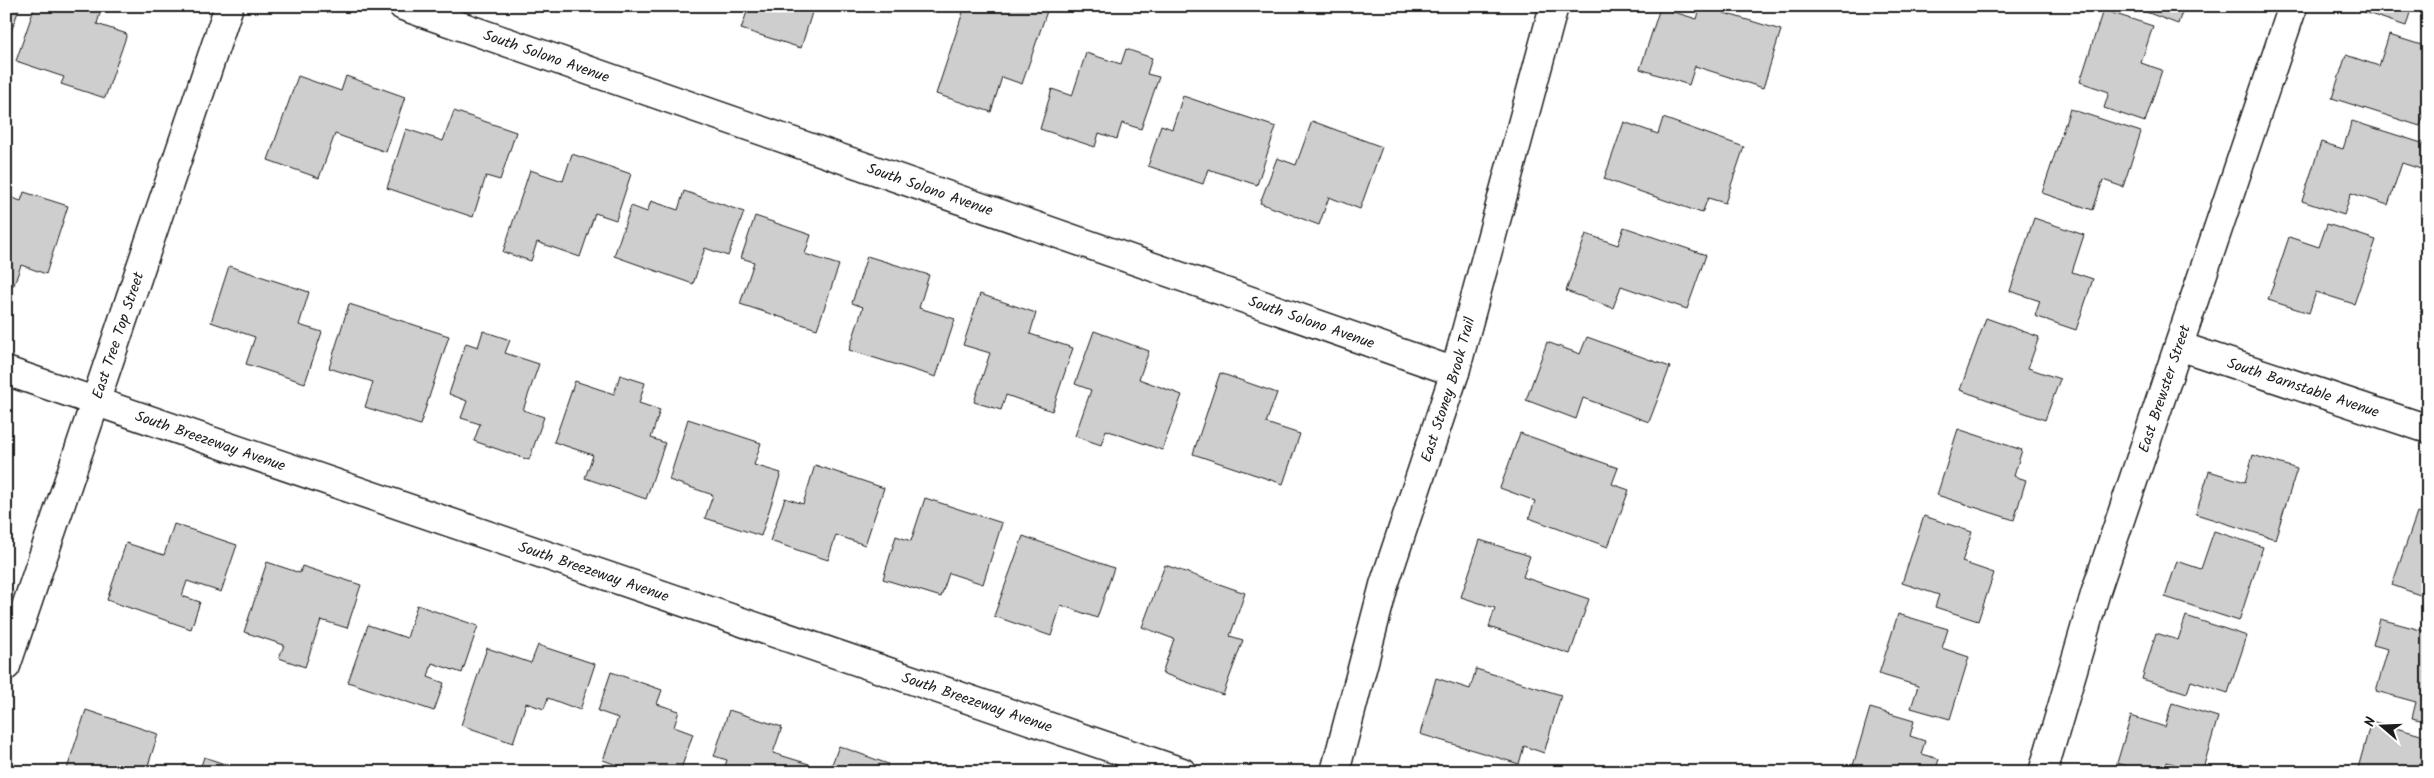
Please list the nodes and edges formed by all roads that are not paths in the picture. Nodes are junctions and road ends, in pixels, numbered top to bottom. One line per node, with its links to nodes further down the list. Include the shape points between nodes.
1 (229, 6): 8 (street, East Tree Top Street)
2 (403, 6): 7 (street, South Solono Avenue)
3 (1554, 6): 7 (street, East Stoney Brook Trail)
4 (2293, 6): 5 (street, East Brewster Street)
5 (2179, 346): 9 (street, South Barnstable Avenue); 13 (street, East Brewster Street, via 2096,591)
6 (6, 371): 8 (street, South Breezeway Avenue)
7 (1455, 372): 12 (street, East Stoney Brook Trail, via 1384,585)
8 (96, 402): 10 (street, East Tree Top Street); 11 (street, South Breezeway Avenue)
9 (2428, 429)
10 (6, 666)
11 (1182, 772)
12 (1335, 772)
13 (2044, 772)

